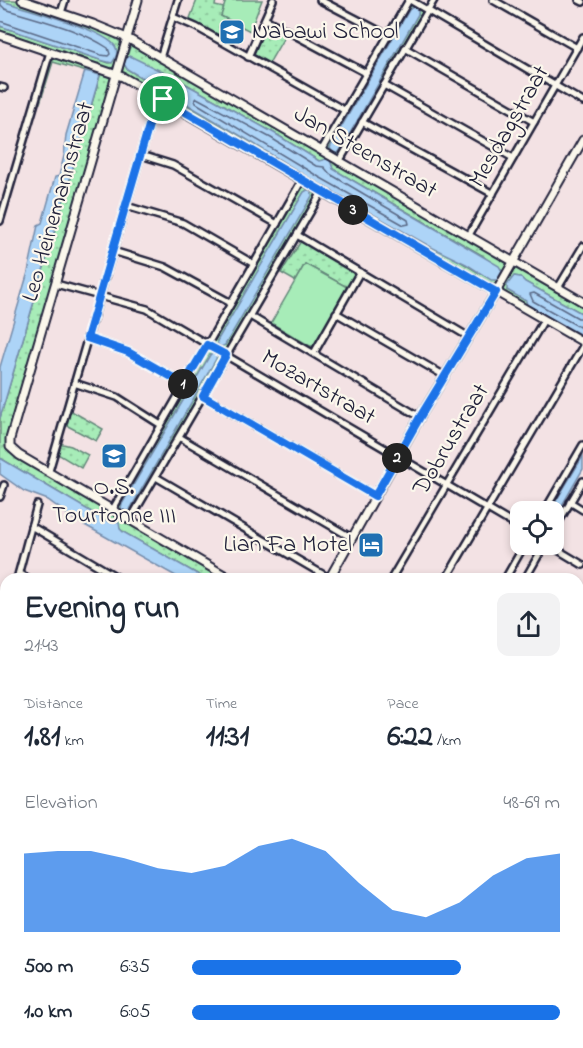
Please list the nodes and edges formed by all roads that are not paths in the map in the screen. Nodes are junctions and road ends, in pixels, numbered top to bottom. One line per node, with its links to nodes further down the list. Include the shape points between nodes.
1 (22, 0): 13 (street, Jan Steenstraat)
2 (65, 0): 13 (street)
3 (138, 0): 19 (street, Leo Heinemannstraat)
4 (178, 0): 14 (street)
5 (273, 0): 15 (street)
6 (320, 0): 17 (street)
7 (409, 0): 12 (street); 17 (street)
8 (434, 0): 12 (street)
9 (493, 0): 21 (street)
10 (579, 0): 11 (street)
11 (583, 2)
12 (427, 11): 20 (street); 28 (street)
13 (61, 13): 19 (street, Jan Steenstraat)
14 (173, 17): 23 (street); 24 (street)
15 (265, 19): 23 (street); 26 (street)
16 (0, 35): 22 (street)
17 (387, 35): 26 (street)
18 (583, 37): 21 (street, Mesdagstraat)
19 (127, 38): 24 (street, Jan Steenstraat); 25 (street, Leo Heinemannstraat)
20 (405, 48): 27 (street); 33 (street)
21 (576, 48): 28 (street, Mesdagstraat)
22 (50, 52): 25 (street); 43 (street)
23 (248, 57): 31 (street)
24 (160, 58): 35 (street, Jan Steenstraat)
25 (117, 71): 29 (street); 52 (street, Leo Heinemannstraat)
26 (366, 73): 31 (street)
27 (384, 85): 32 (street); 37 (street)
28 (555, 85): 30 (street); 33 (street, Mesdagstraat)
29 (163, 99): 36 (street, via 150,122); 39 (street)
30 (583, 102)
31 (344, 110): 35 (street)
32 (362, 122): 38 (street); 41 (street)
33 (534, 122): 37 (street, Mesdagstraat)
34 (583, 140): 49 (street)
35 (321, 151): 38 (street, Jan Steenstraat)
36 (141, 154): 42 (street); 44 (street, via 173,165)
37 (513, 158): 41 (street, Mesdagstraat)
38 (339, 162): 46 (street, Jan Steenstraat)
39 (303, 180): 40 (street); 44 (street)
40 (322, 192): 45 (street); 54 (street)
41 (493, 194): 46 (street, Mesdagstraat)
42 (126, 206): 48 (street); 50 (street, via 183,223)
43 (0, 221)
44 (277, 224): 50 (street)
45 (297, 235): 51 (street); 59 (street)
46 (469, 235): 49 (street, Jan Steenstraat)
47 (583, 248): 53 (street)
48 (113, 251): 55 (street); 57 (street, via 165,267)
49 (513, 261): 53 (street, Jan Steenstraat); 54 (street)
50 (254, 264): 57 (street)
51 (360, 272): 58 (street); 61 (street)
52 (56, 284): 55 (street, Mozartstraat); 76 (street, Leo Heinemannstraat, via 10,439 10,447 19,455)
53 (558, 288): 56 (street, Jan Steenstraat)
54 (496, 292): 60 (street); 61 (street)
55 (99, 295): 62 (street); 64 (street, Mozartstraat, via 147,309)
56 (583, 302)
57 (231, 303): 64 (street)
58 (336, 313): 65 (street); 67 (street)
59 (249, 316): 65 (street); 66 (street)
60 (544, 320): 63 (street); 79 (street, Dobrustraat)
61 (469, 337): 67 (street)
62 (87, 338): 68 (street); 69 (street, via 128,352)
63 (583, 344): 86 (street)
64 (207, 345): 66 (street, Mozartstraat); 69 (street)
65 (314, 353): 71 (street)
66 (226, 355): 70 (street); 75 (street, Mozartstraat)
67 (445, 376): 71 (street)
68 (74, 383): 72 (street, via 117,397); 76 (street)
69 (184, 384): 72 (street)
70 (203, 396): 73 (street); 81 (street)
71 (420, 417): 75 (street)
72 (161, 425): 87 (street)
73 (179, 437): 77 (street); 93 (street)
74 (583, 446): 83 (street)
75 (398, 456): 79 (street, Mozartstraat); 81 (street)
76 (49, 471): 87 (street)
77 (156, 477): 90 (street); 101 (street)
78 (583, 481): 84 (street)
79 (446, 484): 86 (street, Mozartstraat); 103 (street, Dobrustraat)
80 (4, 485): 82 (street)
81 (375, 496): 93 (street)
82 (0, 497)
83 (550, 501)
84 (570, 502): 88 (street); 89 (street)
85 (37, 505): 92 (street)
86 (487, 508): 91 (street, Mozartstraat); 104 (street)
87 (113, 509): 90 (street)
88 (583, 510)
89 (564, 512)
90 (130, 520): 100 (street)
91 (510, 522)
92 (31, 526): 98 (street); 99 (street)
93 (352, 538): 102 (street)
94 (564, 554): 97 (street)
95 (519, 555): 105 (street)
96 (539, 555): 106 (street)
97 (583, 565)
98 (19, 573)
99 (110, 573)
100 (221, 573)
101 (320, 573)
102 (332, 573)
103 (394, 573)
104 (449, 573)
105 (508, 573)
106 (529, 573)

